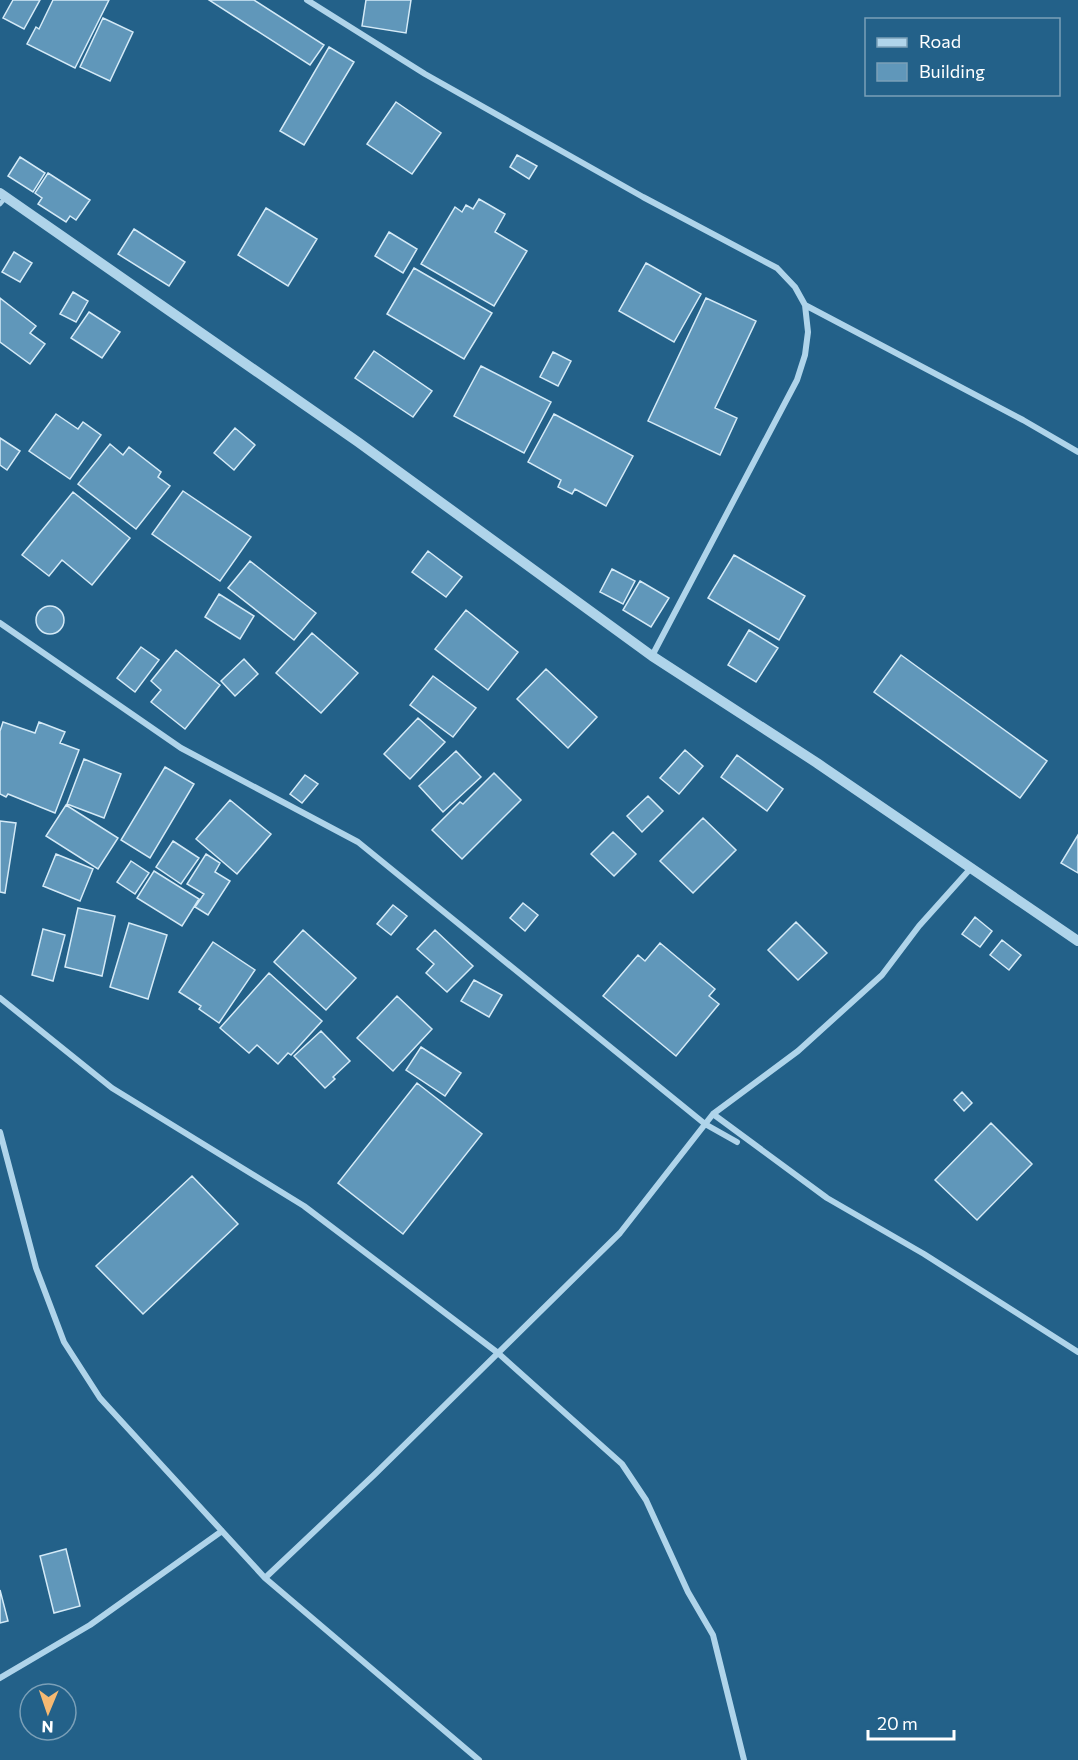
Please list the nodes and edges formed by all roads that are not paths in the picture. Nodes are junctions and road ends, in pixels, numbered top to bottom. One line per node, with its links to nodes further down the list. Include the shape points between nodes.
1 (307, 0): 2 (street)
2 (320, 3): 4 (street, via 425,74 777,268 795,287)
3 (2, 198): 7 (street, via 358,442)
4 (805, 306): 5 (street); 7 (street, via 808,332 797,380)
5 (1078, 452)
6 (0, 623): 12 (street, via 181,748 358,842)
7 (652, 656): 8 (street)
8 (971, 868): 9 (street); 11 (street, via 882,975 798,1051)
9 (1078, 941)
10 (0, 998): 16 (street, via 112,1088 304,1206)
11 (713, 1114): 12 (street); 15 (street, via 827,1198)
12 (705, 1124): 14 (street); 16 (street, via 620,1233)
13 (0, 1132): 17 (street, via 36,1268 64,1342 100,1398)
14 (737, 1142)
15 (1078, 1352)
16 (498, 1353): 18 (street); 21 (street, via 622,1464 646,1500 688,1592 713,1635)
17 (222, 1531): 18 (street); 19 (street, via 90,1625)
18 (265, 1578): 20 (street)
19 (0, 1678)
20 (479, 1760)
21 (744, 1760)

